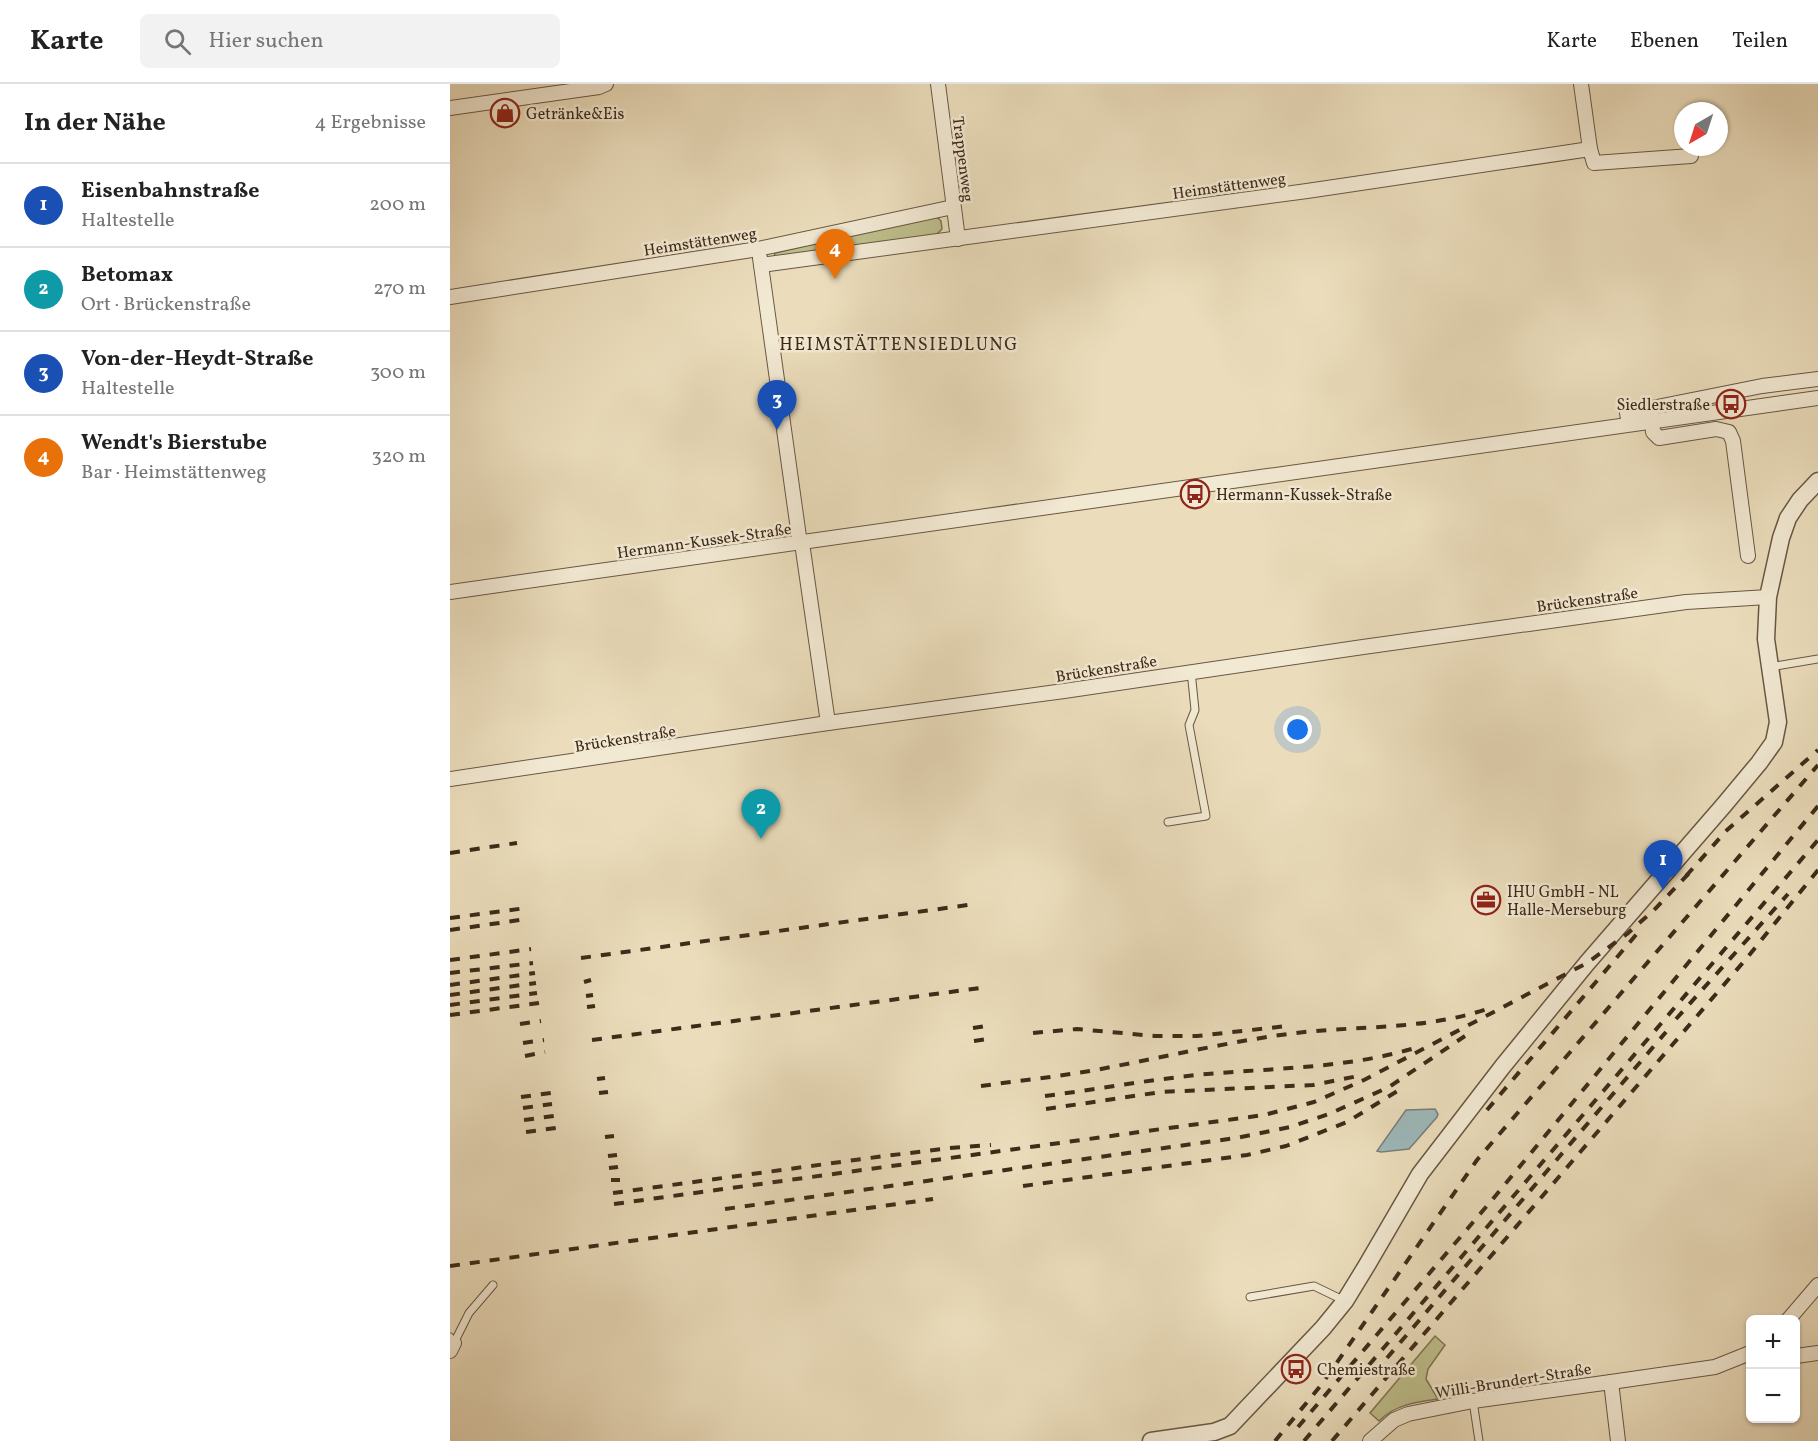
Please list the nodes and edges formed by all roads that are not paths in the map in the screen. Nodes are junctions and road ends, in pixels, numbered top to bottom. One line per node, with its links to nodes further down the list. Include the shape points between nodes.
1 (606, 84): 4 (street)
2 (938, 84): 7 (street, Trappenweg)
3 (1581, 84): 5 (street)
4 (450, 108)
5 (1590, 149): 6 (street, via 1594,163); 8 (street, Heimstättenweg)
6 (1691, 156)
7 (953, 207): 8 (street, Trappenweg); 9 (street, Heimstättenweg)
8 (958, 239): 10 (street, Heimstättenweg)
9 (758, 249): 10 (street); 11 (street, Heimstättenweg)
10 (761, 265): 19 (street)
11 (450, 297)
12 (1818, 379): 13 (street)
13 (1762, 386): 15 (lane); 17 (street, via 1627,413)
14 (1818, 398): 15 (street, Hermann-Kussek-Straße)
15 (1763, 405): 16 (street, Hermann-Kussek-Straße)
16 (1652, 421): 17 (street, Hermann-Kussek-Straße); 20 (street, via 1653,432 1659,438 1716,429 1729,432)
17 (1629, 424): 19 (street, Hermann-Kussek-Straße)
18 (1818, 481): 22 (street, via 1788,518)
19 (801, 543): 21 (street, Hermann-Kussek-Straße); 26 (street)
20 (1748, 556)
21 (450, 592)
22 (1768, 597): 24 (street, via 1766,639); 25 (street, Brückenstraße, via 1686,602)
23 (1818, 659): 24 (lane)
24 (1770, 667): 32 (street, via 1778,722 1774,742 1731,797 1621,921 1461,1120 1420,1174)
25 (1191, 671): 26 (street, Brückenstraße); 28 (lane, via 1195,710 1189,726 1206,816)
26 (828, 723): 27 (street, Brückenstraße)
27 (450, 780)
28 (1168, 822)
29 (493, 1285): 34 (lane, via 469,1313)
30 (1818, 1285): 33 (street)
31 (1250, 1297): 32 (lane, via 1314,1286)
32 (1345, 1301): 41 (street, via 1238,1419)
33 (1792, 1315)
34 (452, 1344)
35 (1818, 1353): 37 (street)
36 (1746, 1355): 38 (street, via 1715,1367)
37 (1800, 1355)
38 (1611, 1382): 39 (street, Willi-Brundert-Straße); 45 (street, Willi-Brundert-Straße)
39 (1473, 1401): 40 (street, Willi-Brundert-Straße, via 1408,1414 1394,1420); 44 (lane)
40 (1385, 1434): 43 (street, Willi-Brundert-Straße)
41 (1201, 1438): 42 (street)
42 (1151, 1441)
43 (1370, 1441)
44 (1479, 1441)
45 (1618, 1441)

